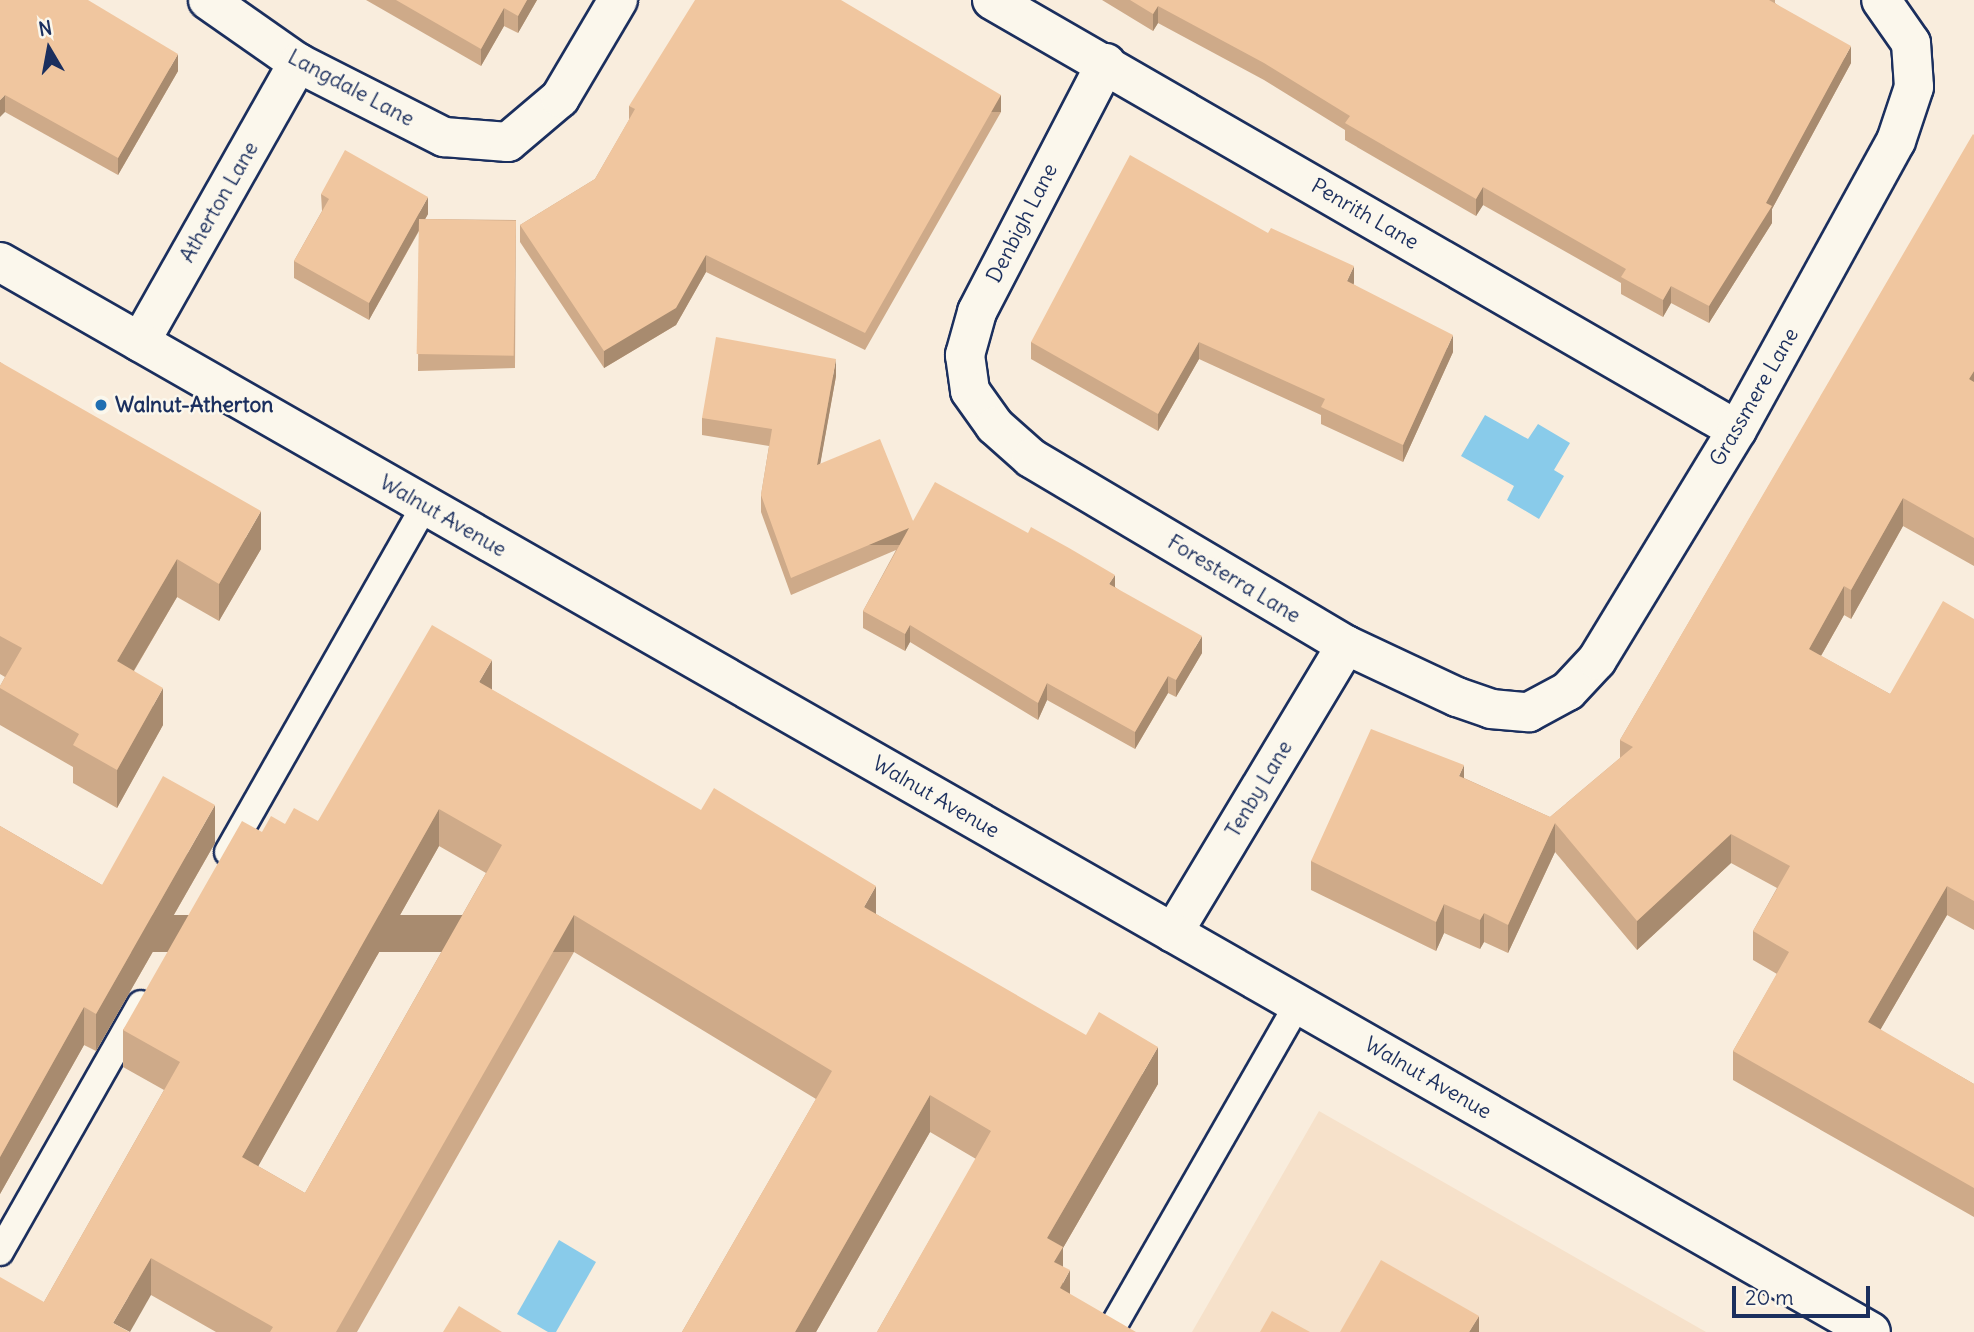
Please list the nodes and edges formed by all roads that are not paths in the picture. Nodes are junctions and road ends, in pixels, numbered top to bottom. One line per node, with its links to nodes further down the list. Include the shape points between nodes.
1 (208, 0): 5 (street, Langdale Lane)
2 (618, 0): 5 (street, Langdale Lane, via 560,98 508,142 444,137)
3 (992, 0): 6 (street, Penrith Lane)
4 (1881, 0): 10 (street, Grassmere Lane, via 1911,43 1914,87 1896,141)
5 (298, 63): 8 (street, Atherton Lane)
6 (1106, 63): 9 (street, Denbigh Lane, via 977,312 965,355); 10 (street, Penrith Lane)
7 (0, 262): 8 (street, Walnut Avenue)
8 (139, 342): 11 (street, Walnut Avenue)
9 (970, 391): 12 (street, Foresterra Lane, via 995,426 1031,458)
10 (1737, 430): 13 (street, Grassmere Lane, via 1597,660 1568,691)
11 (425, 505): 14 (lane); 15 (street, Walnut Avenue)
12 (1346, 645): 13 (street, Foresterra Lane, via 1457,697 1491,709); 15 (street, Tenby Lane)
13 (1529, 712)
14 (214, 875)
15 (1173, 933): 17 (street, Walnut Avenue)
16 (152, 984): 18 (lane)
17 (1298, 1004): 19 (lane); 20 (street, Walnut Avenue)
18 (0, 1252)
19 (1110, 1332)
20 (1871, 1332)

